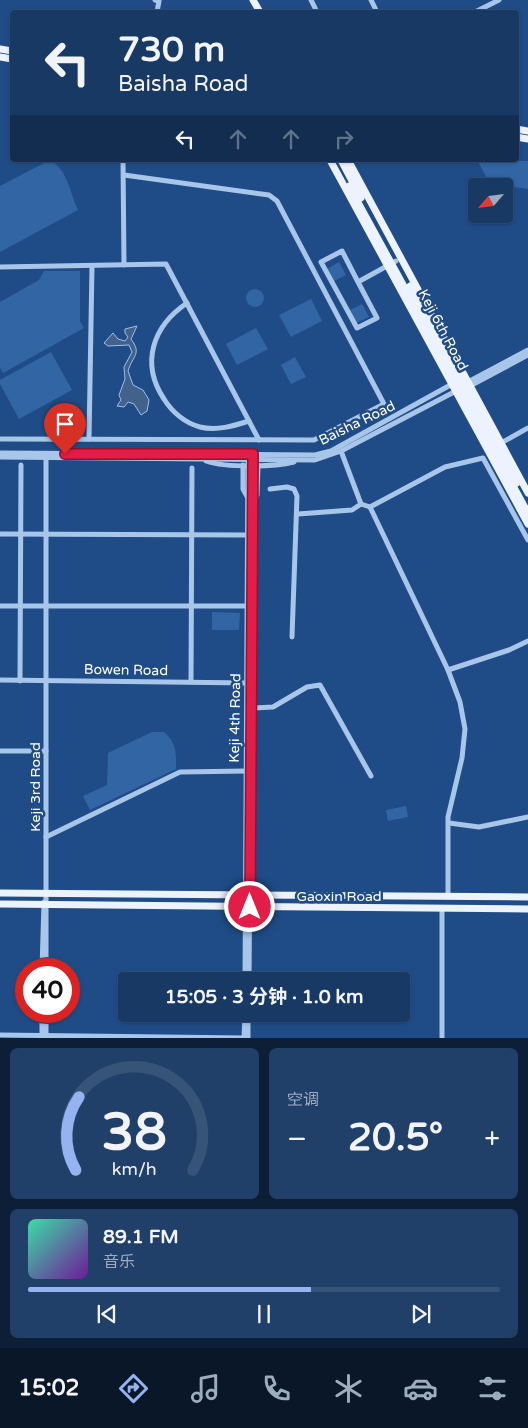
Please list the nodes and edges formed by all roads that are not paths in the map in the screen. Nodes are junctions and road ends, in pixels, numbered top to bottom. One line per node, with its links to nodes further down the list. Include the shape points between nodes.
1 (154, 0): 3 (street, via 159,1)
2 (499, 0): 4 (street)
3 (158, 10)
4 (479, 10)
5 (123, 162): 10 (street)
6 (331, 162): 11 (main road)
7 (335, 162): 11 (main road, Keji 6th Road)
8 (342, 162): 11 (main road, Keji 6th Road)
9 (349, 162): 19 (main road)
10 (124, 175): 13 (street); 24 (street, via 268,195 277,201 384,404 314,440)
11 (392, 263): 15 (street); 19 (main road, Keji 6th Road); 19 (main road)
12 (92, 266): 13 (street); 14 (street); 23 (street)
13 (124, 266): 16 (street, via 166,264)
14 (0, 267)
15 (358, 282): 15 (street, via 342,251 321,262 357,328 377,318)
16 (187, 303): 20 (street); 20 (street, via 169,317 152,348 151,367 161,395 173,411 199,427 222,428)
17 (528, 350): 19 (street, Baisha Road)
18 (528, 355): 19 (street, Baisha Road)
19 (461, 386): 25 (main road); 26 (street, Baisha Road); 30 (street, Baisha Road, via 331,451); 35 (main road, Keji 6th Road); 38 (main road, Keji 6th Road); 40 (main road)
20 (249, 421): 24 (street)
21 (528, 428): 25 (street)
22 (0, 439): 23 (street)
23 (89, 440): 24 (street)
24 (259, 440)
25 (501, 443): 34 (main road)
26 (341, 451): 30 (street, Baisha Road, via 315,460); 36 (street)
27 (0, 453): 28 (street, Baisha Road)
28 (46, 456): 29 (street, Baisha Road); 30 (street, Baisha Road); 30 (street, Baisha Road); 43 (street, Keji 3rd Road)
29 (0, 457)
30 (251, 461): 45 (street, Keji 4th Road); 59 (street, Keji 4th Road)
31 (21, 465): 42 (street)
32 (192, 468): 44 (street)
33 (270, 489): 39 (street, via 294,489)
34 (528, 493)
35 (528, 503)
36 (361, 504): 37 (street); 39 (street, via 352,510)
37 (370, 507): 46 (street, via 445,466 483,458); 54 (street)
38 (528, 513)
39 (298, 514): 52 (street)
40 (528, 524)
41 (0, 534): 42 (street)
42 (21, 534): 43 (street); 48 (street)
43 (46, 534): 44 (street); 49 (street, Keji 3rd Road)
44 (192, 535): 45 (street); 50 (street)
45 (248, 535): 51 (street, Keji 4th Road)
46 (528, 540)
47 (0, 606): 48 (street)
48 (20, 606): 49 (street); 56 (street)
49 (46, 606): 50 (street); 57 (street, Keji 3rd Road)
50 (191, 606): 51 (street); 58 (street)
51 (248, 606): 59 (street, Keji 4th Road)
52 (292, 636)
53 (528, 641): 54 (street)
54 (448, 670): 66 (street, via 460,702 465,729)
55 (0, 680): 56 (street, Bowen Road)
56 (20, 681): 57 (street, Bowen Road)
57 (46, 681): 58 (street, Bowen Road); 62 (street, Keji 3rd Road)
58 (191, 682): 59 (street, Bowen Road)
59 (250, 682): 60 (street, Keji 4th Road); 63 (street, Keji 4th Road)
60 (252, 708): 63 (street, Keji 4th Road); 64 (street, via 273,707 307,687 320,686)
61 (0, 751): 62 (street)
62 (46, 751): 67 (street, Keji 3rd Road)
63 (248, 771): 67 (street, via 180,772); 70 (street, Keji 4th Road)
64 (371, 776)
65 (528, 817): 66 (street, via 479,827)
66 (449, 824): 71 (street)
67 (46, 837): 69 (street, Keji 3rd Road)
68 (0, 893): 69 (main road, Gaoxin Road)
69 (45, 894): 70 (main road, Gaoxin Road); 74 (street, Keji 3rd Road)
70 (248, 895): 71 (main road, Gaoxin Road); 75 (street, Keji 4th Road)
71 (448, 896): 72 (main road, Gaoxin Road)
72 (528, 897)
73 (0, 904): 74 (main road, Gaoxin Road)
74 (45, 905): 75 (main road, Gaoxin Road); 78 (street, Keji 3rd Road); 79 (street, Keji 3rd Road)
75 (248, 907): 76 (main road, Gaoxin Road); 80 (street, Keji 4th Road); 81 (street, Keji 4th Road)
76 (442, 908): 77 (main road, Gaoxin Road); 88 (street)
77 (528, 909)
78 (43, 958)
79 (46, 958)
80 (245, 972)
81 (249, 972)
82 (247, 1022): 87 (street)
83 (43, 1023): 86 (street)
84 (45, 1023): 86 (street)
85 (0, 1036): 86 (street)
86 (44, 1037): 87 (street)
87 (246, 1038)
88 (442, 1038)

